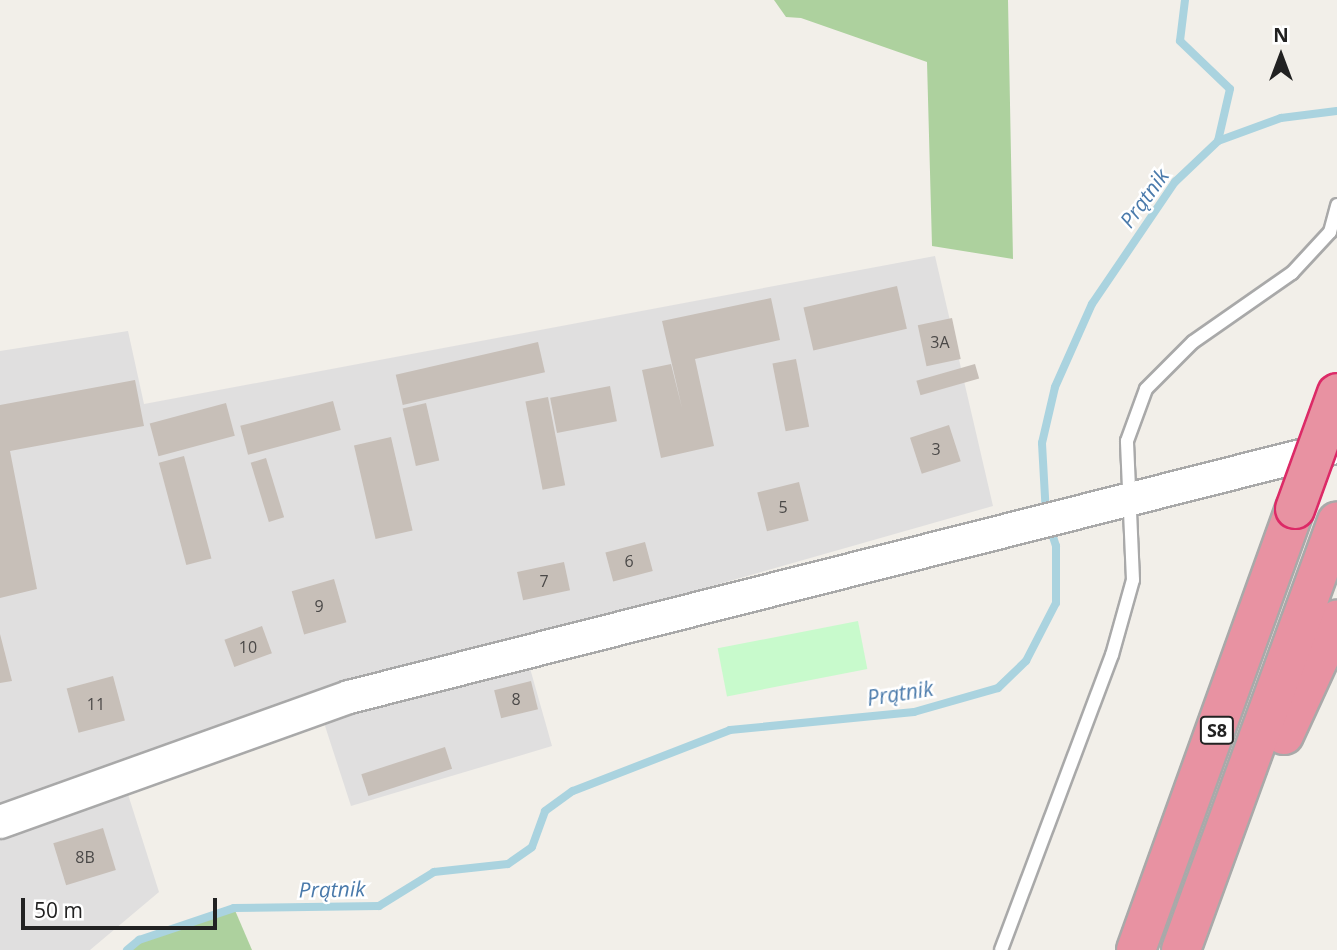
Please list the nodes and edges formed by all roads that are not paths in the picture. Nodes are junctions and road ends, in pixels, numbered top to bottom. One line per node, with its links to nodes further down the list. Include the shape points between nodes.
1 (1337, 205): 4 (lane, via 1330,232 1292,274 1193,342 1146,390 1127,440)
2 (1337, 393): 9 (highway, S8, bridge)
3 (1337, 446): 4 (street)
4 (1131, 498): 7 (street, via 349,697); 8 (lane, via 1133,580 1112,656)
5 (1337, 521): 10 (highway, S8)
6 (1337, 620): 11 (highway, via 1266,775)
7 (0, 822)
8 (1001, 950)
9 (1136, 950)
10 (1181, 950)
11 (1195, 950)

